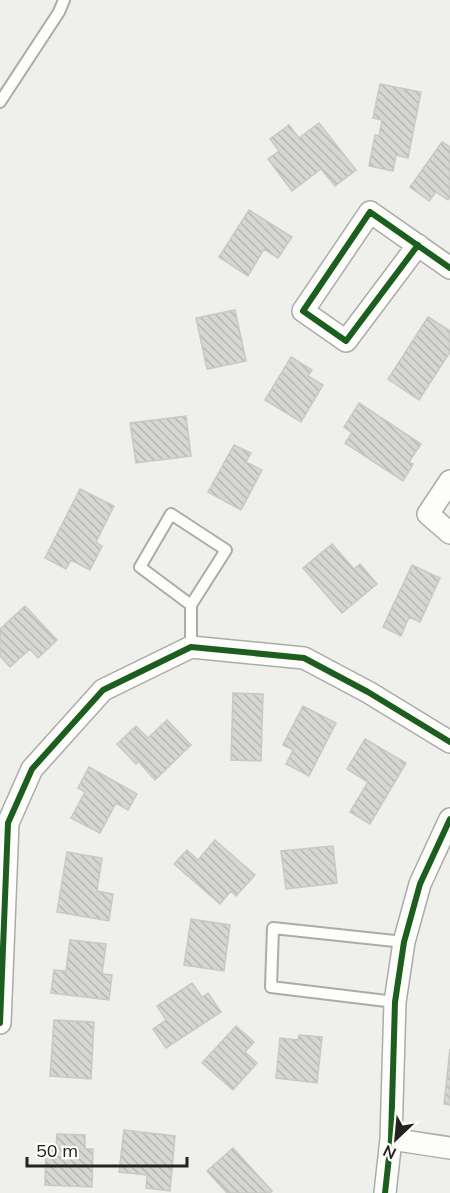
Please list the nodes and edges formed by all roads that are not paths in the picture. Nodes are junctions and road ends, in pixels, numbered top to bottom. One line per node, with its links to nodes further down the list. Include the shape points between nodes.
1 (64, 0): 2 (lane)
2 (0, 102)
3 (418, 245): 3 (street, via 370,212 303,311 346,341); 4 (street)
4 (450, 268)
5 (450, 481): 6 (street, via 429,514)
6 (450, 533)
7 (190, 605): 7 (lane, via 140,567 171,514 226,550); 8 (lane)
8 (191, 647): 9 (street, via 304,658); 12 (street, via 103,690 32,769 8,823)
9 (450, 742)
10 (450, 819): 11 (street, via 420,884)
11 (404, 942): 13 (street); 13 (lane, via 273,928 271,987)
12 (2, 959): 14 (street)
13 (395, 1002): 15 (street)
14 (0, 1023)
15 (391, 1139): 16 (street); 17 (street)
16 (450, 1148)
17 (385, 1193)

